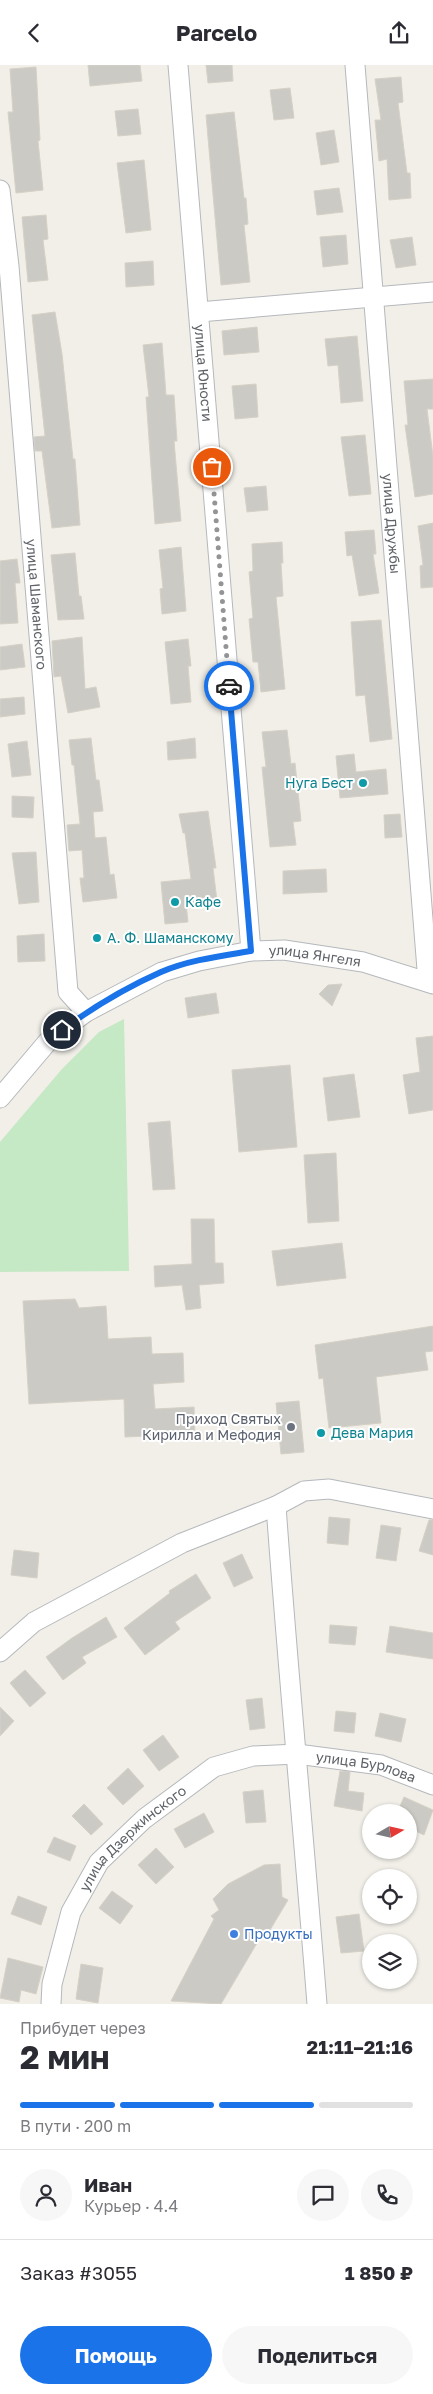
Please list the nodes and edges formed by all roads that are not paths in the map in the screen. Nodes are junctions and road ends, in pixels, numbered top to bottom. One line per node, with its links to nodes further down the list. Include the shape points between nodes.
1 (178, 65): 7 (street, улица Юности)
2 (355, 65): 6 (street, улица Дружбы)
3 (0, 190): 4 (street, улица Шаманского)
4 (5, 266): 10 (street, улица Шаманского, via 68,992)
5 (433, 292): 6 (street)
6 (374, 296): 7 (street); 9 (street, улица Дружбы)
7 (199, 312): 8 (street, улица Юности)
8 (251, 951): 9 (street, улица Янгеля, via 284,950 363,962); 10 (street, улица Янгеля, via 162,972)
9 (430, 983)
10 (86, 1013): 11 (street, улица Янгеля, via 50,1039)
11 (0, 1098)
12 (276, 1506): 13 (street, via 304,1491 318,1488); 14 (street, via 182,1543 34,1622); 15 (street)
13 (433, 1509)
14 (0, 1652)
15 (297, 1754): 16 (street, улица Бурлова, via 381,1765); 17 (street, улица Дзержинского, via 253,1756 214,1767 144,1819 99,1862 71,1912 52,1984); 18 (street)
16 (433, 1785)
17 (51, 2004)
18 (317, 2004)

